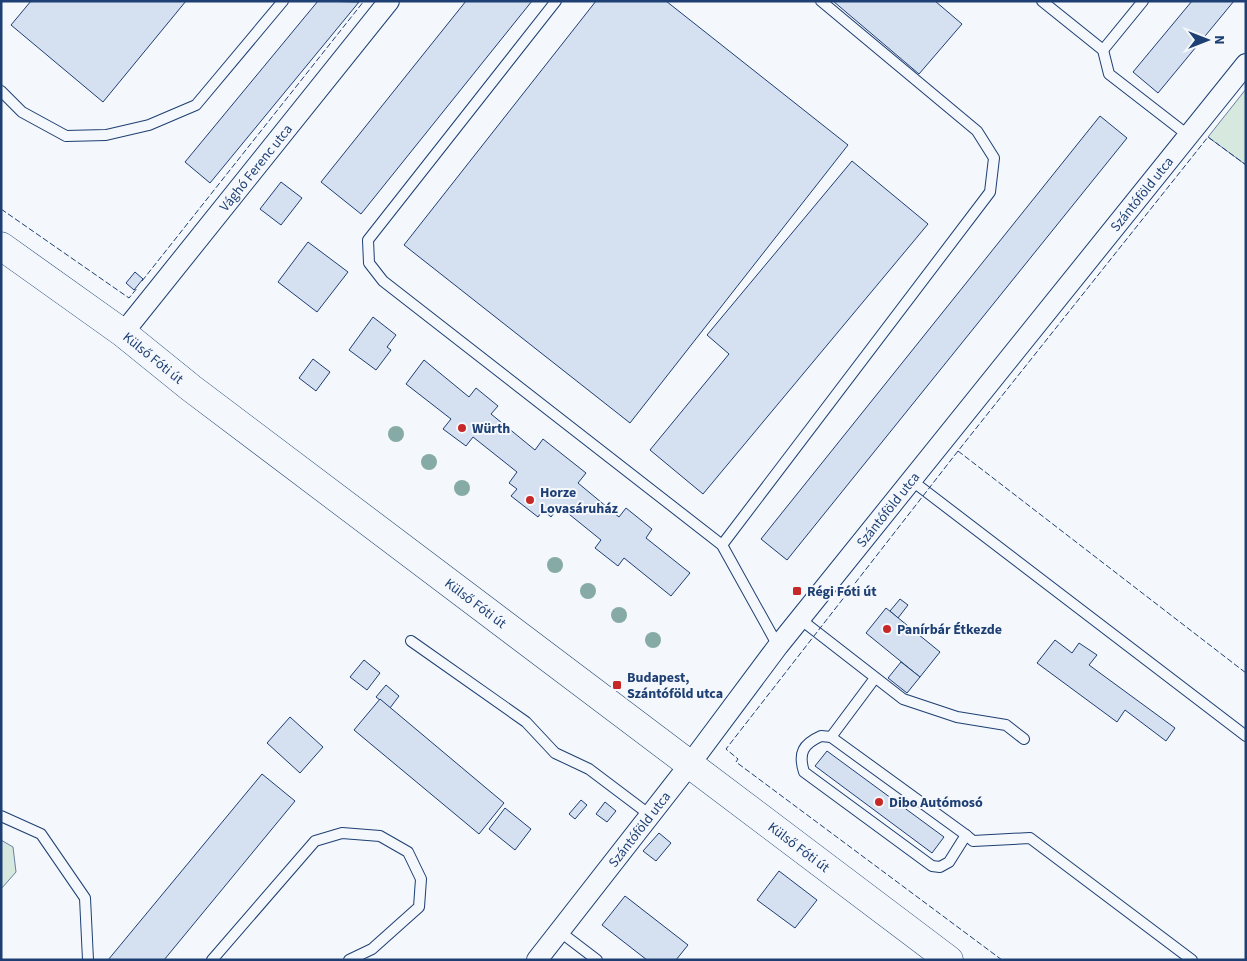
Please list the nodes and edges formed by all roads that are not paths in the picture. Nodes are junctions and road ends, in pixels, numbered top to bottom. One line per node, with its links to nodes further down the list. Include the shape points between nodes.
1 (283, 1): 9 (lane, via 196,105 149,125 106,135 66,136 22,112)
2 (389, 1): 12 (street, Vághó Ferenc utca)
3 (556, 1): 14 (lane, via 368,240 369,263 383,281)
4 (821, 1): 14 (lane, via 977,131 994,158 990,192)
5 (1042, 1): 7 (lane)
6 (1143, 1): 7 (lane)
7 (1103, 50): 10 (lane, via 1109,74)
8 (1246, 64): 10 (street, Szántóföld utca)
9 (1, 90)
10 (1189, 136): 13 (street, Szántóföld utca)
11 (1, 246): 12 (main road, Külső Fóti út)
12 (123, 332): 22 (main road, Külső Fóti út, via 191,388)
13 (911, 480): 15 (street, Szántóföld utca); 19 (lane)
14 (722, 545): 17 (lane)
15 (800, 618): 17 (street, Szántóföld utca); 18 (lane)
16 (411, 641): 23 (lane, via 526,722 555,753 589,769)
17 (778, 646): 22 (street, Szántóföld utca)
18 (876, 678): 20 (lane); 21 (lane, via 903,699 957,717 1006,725)
19 (1246, 736)
20 (831, 737): 25 (lane); 25 (lane, via 816,738 804,749 800,760 804,772 884,831 932,866 940,867 949,862)
21 (1024, 739)
22 (690, 764): 23 (street, Szántóföld utca); 32 (main road, Külső Fóti út)
23 (650, 815): 26 (street, Szántóföld utca)
24 (1, 816): 27 (lane, via 41,834 86,898)
25 (966, 836): 33 (lane, via 974,841 1030,838)
26 (559, 931): 30 (street, Szántóföld utca); 31 (lane)
27 (88, 960)
28 (212, 960): 29 (lane, via 315,841 342,833 380,836 408,852 421,880 419,907 372,949)
29 (349, 960)
30 (537, 960)
31 (597, 960)
32 (949, 960)
33 (1192, 960)

